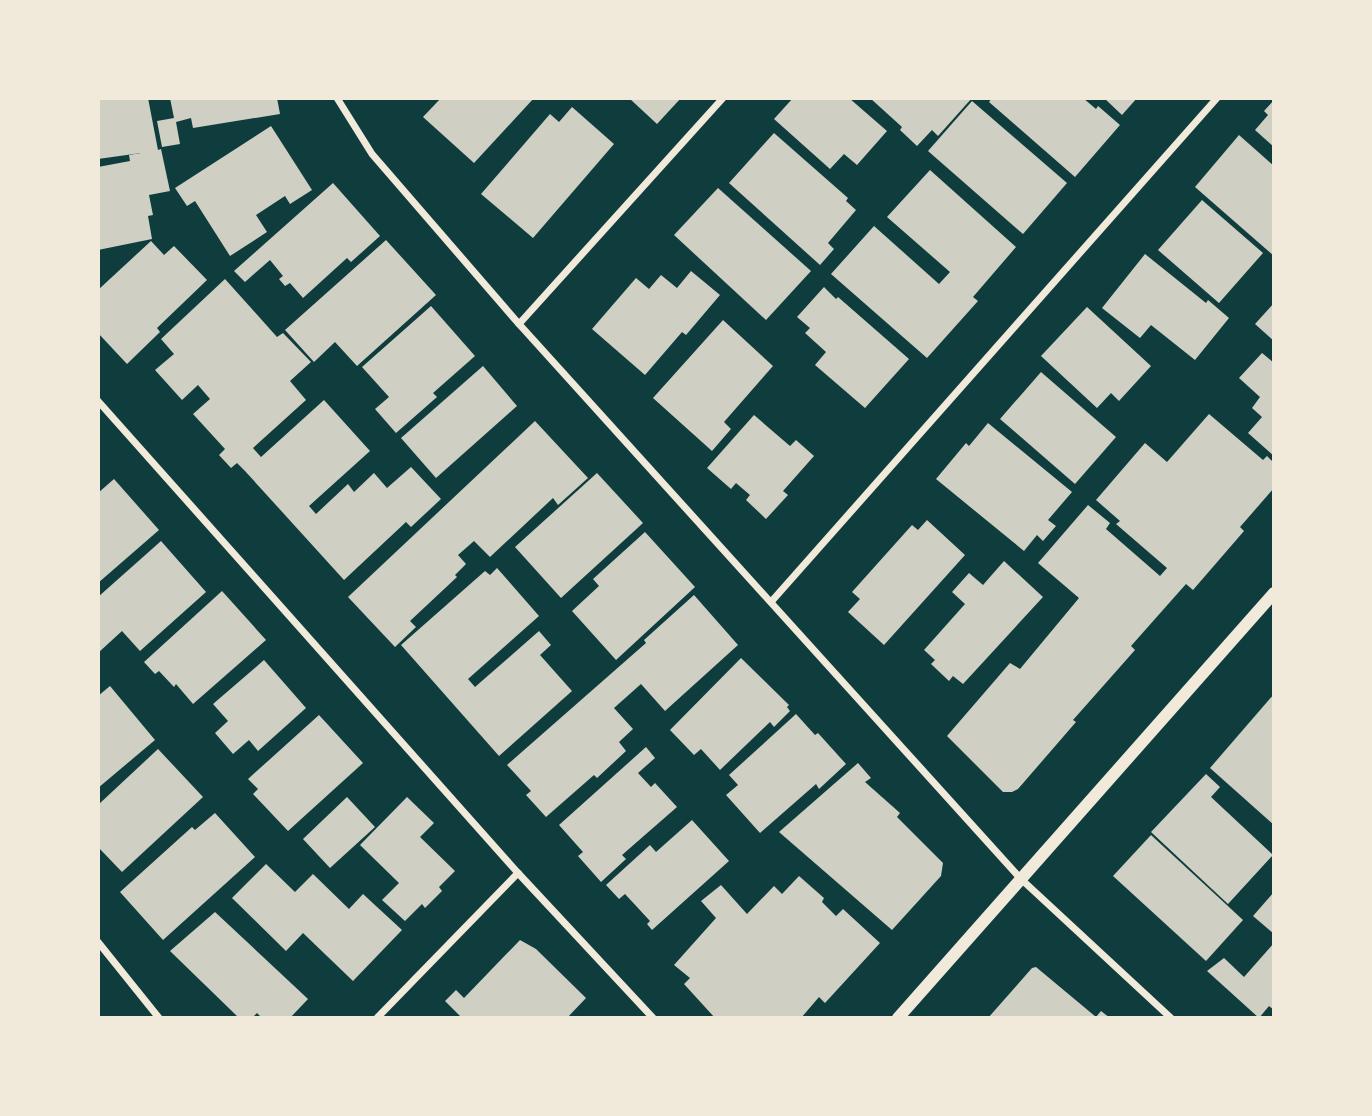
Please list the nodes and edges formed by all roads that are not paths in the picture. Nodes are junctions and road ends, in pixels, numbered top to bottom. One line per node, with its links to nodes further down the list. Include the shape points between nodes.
1 (337, 98): 4 (street, via 372,154)
2 (723, 98): 4 (street)
3 (1217, 98): 7 (street)
4 (519, 324): 7 (street)
5 (98, 401): 8 (street)
6 (1274, 593): 9 (street)
7 (771, 602): 9 (street)
8 (518, 873): 12 (street); 13 (street)
9 (1021, 880): 14 (street); 15 (street)
10 (98, 942): 11 (street)
11 (159, 1018)
12 (377, 1018)
13 (653, 1018)
14 (898, 1018)
15 (1171, 1018)

